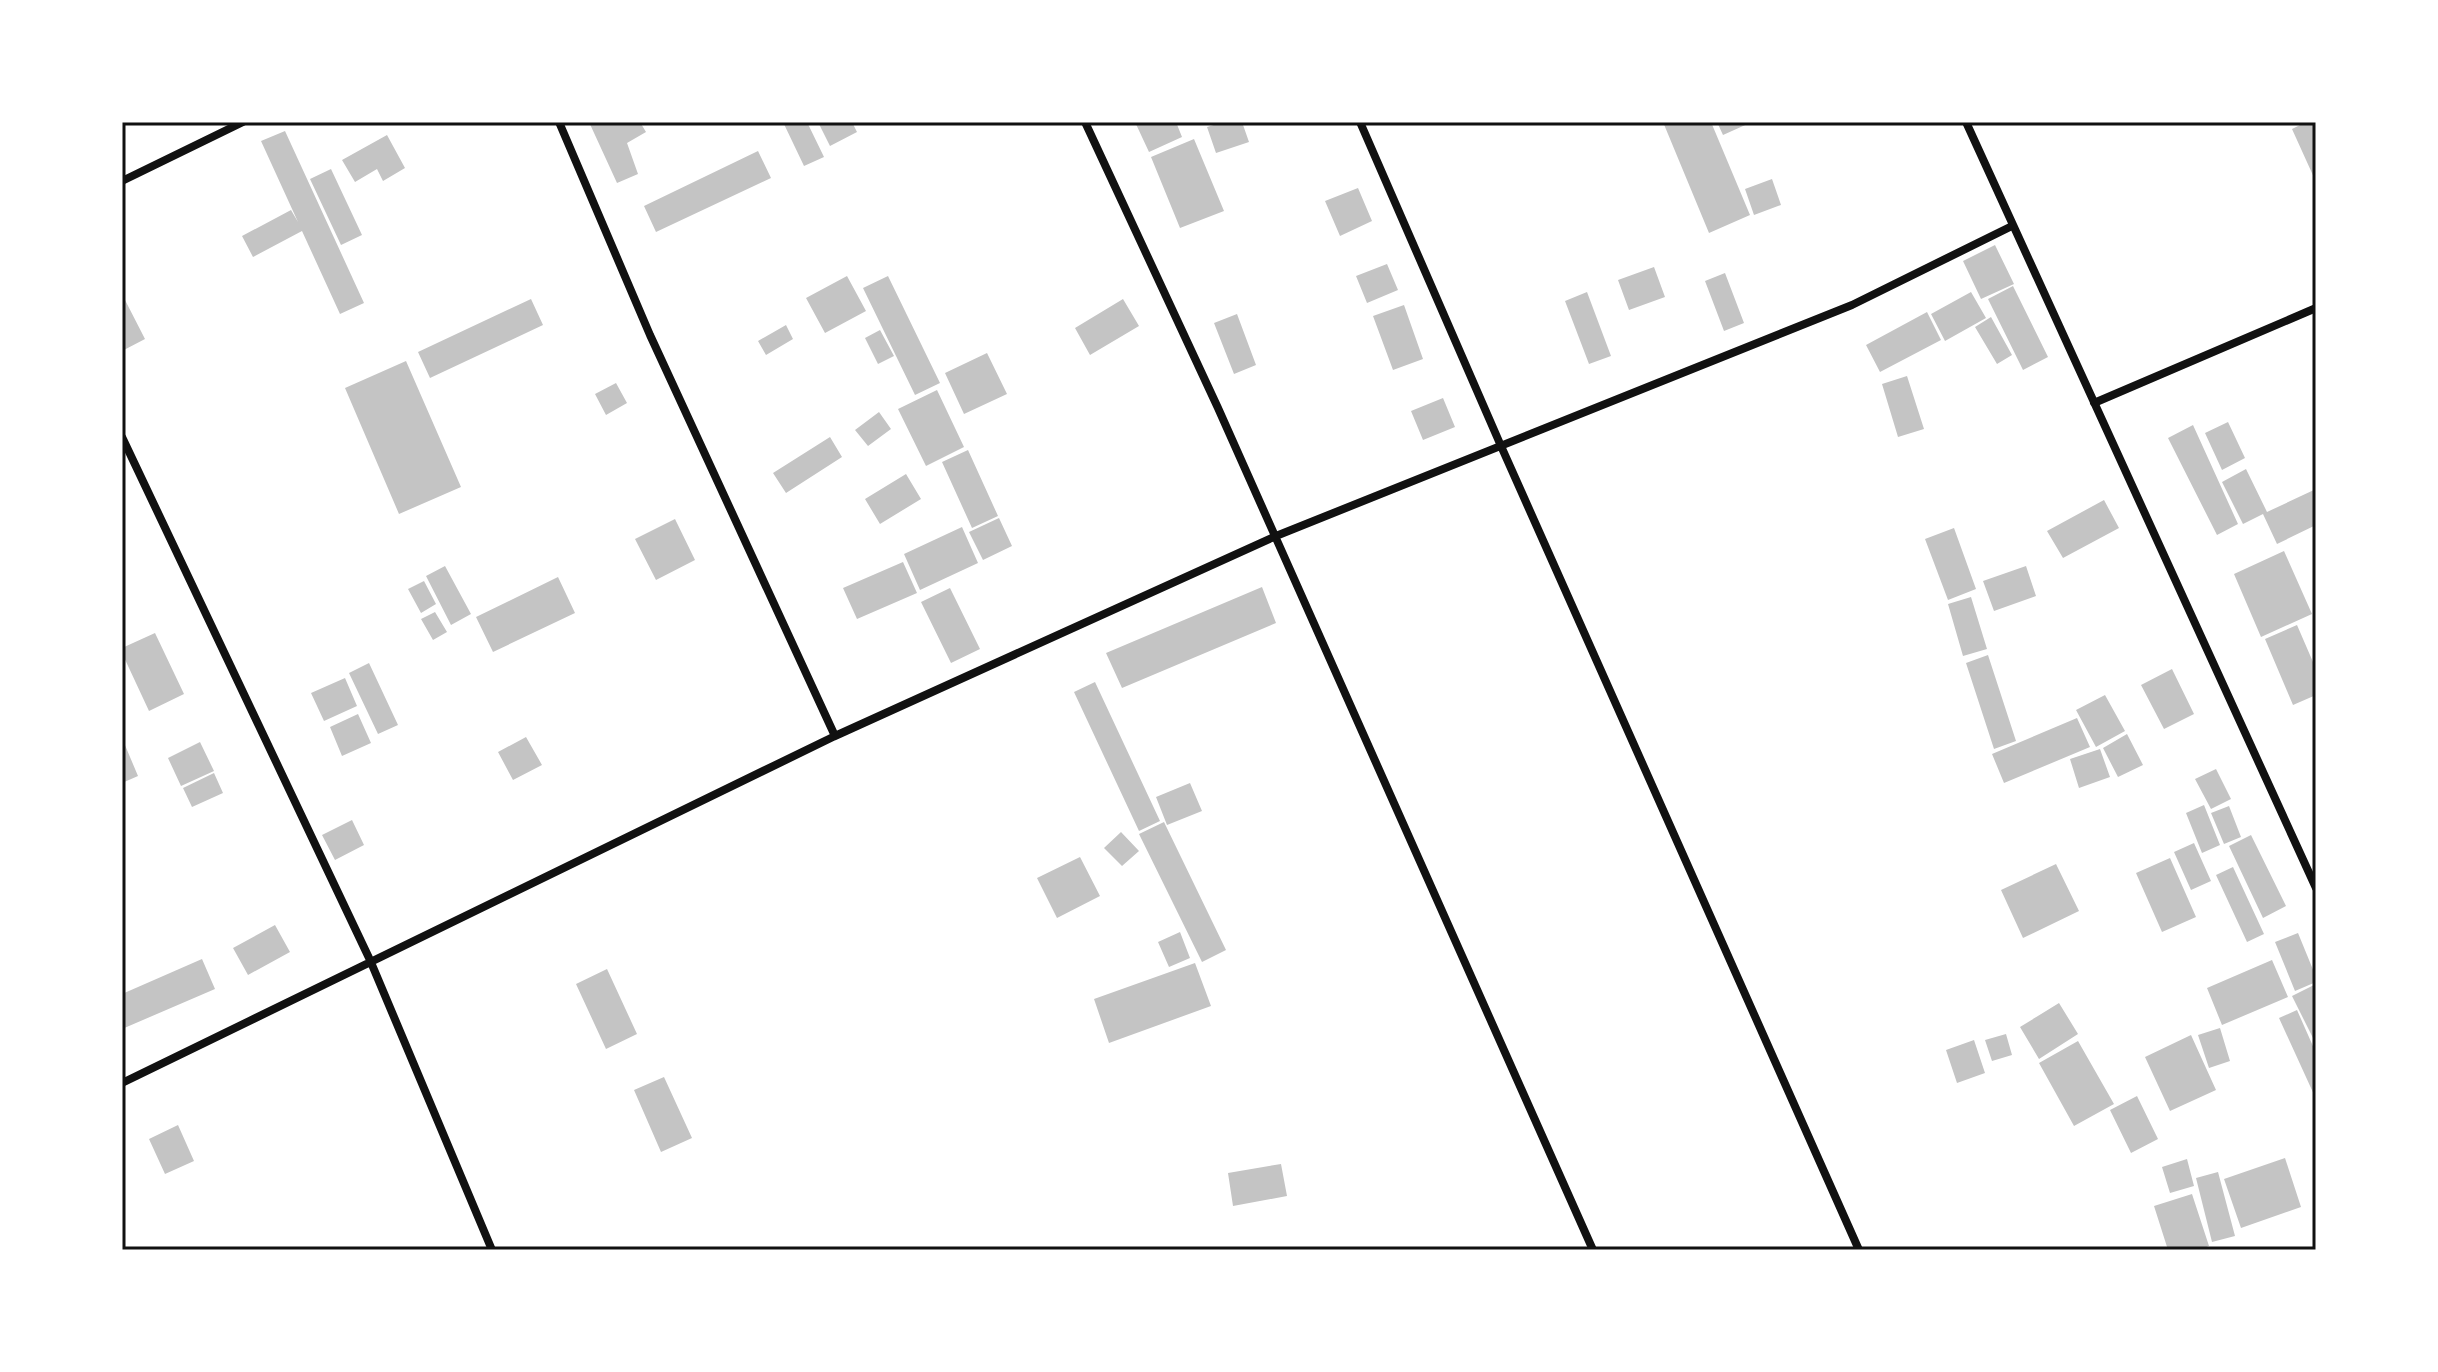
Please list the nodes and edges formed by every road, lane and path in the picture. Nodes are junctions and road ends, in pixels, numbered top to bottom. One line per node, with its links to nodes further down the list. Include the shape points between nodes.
1 (243, 122): 6 (street)
2 (559, 122): 13 (street, via 650,335)
3 (1085, 122): 12 (street)
4 (1360, 122): 11 (street)
5 (1966, 122): 7 (street)
6 (122, 181)
7 (2012, 226): 9 (street); 11 (street, via 1852,305)
8 (2316, 308): 9 (street)
9 (2094, 403): 14 (street)
10 (122, 437): 15 (street)
11 (1501, 446): 12 (street); 19 (street)
12 (1276, 536): 13 (street); 18 (street)
13 (835, 736): 15 (street)
14 (2316, 888)
15 (370, 960): 16 (street); 17 (street)
16 (122, 1083)
17 (492, 1250)
18 (1593, 1250)
19 (1859, 1250)

